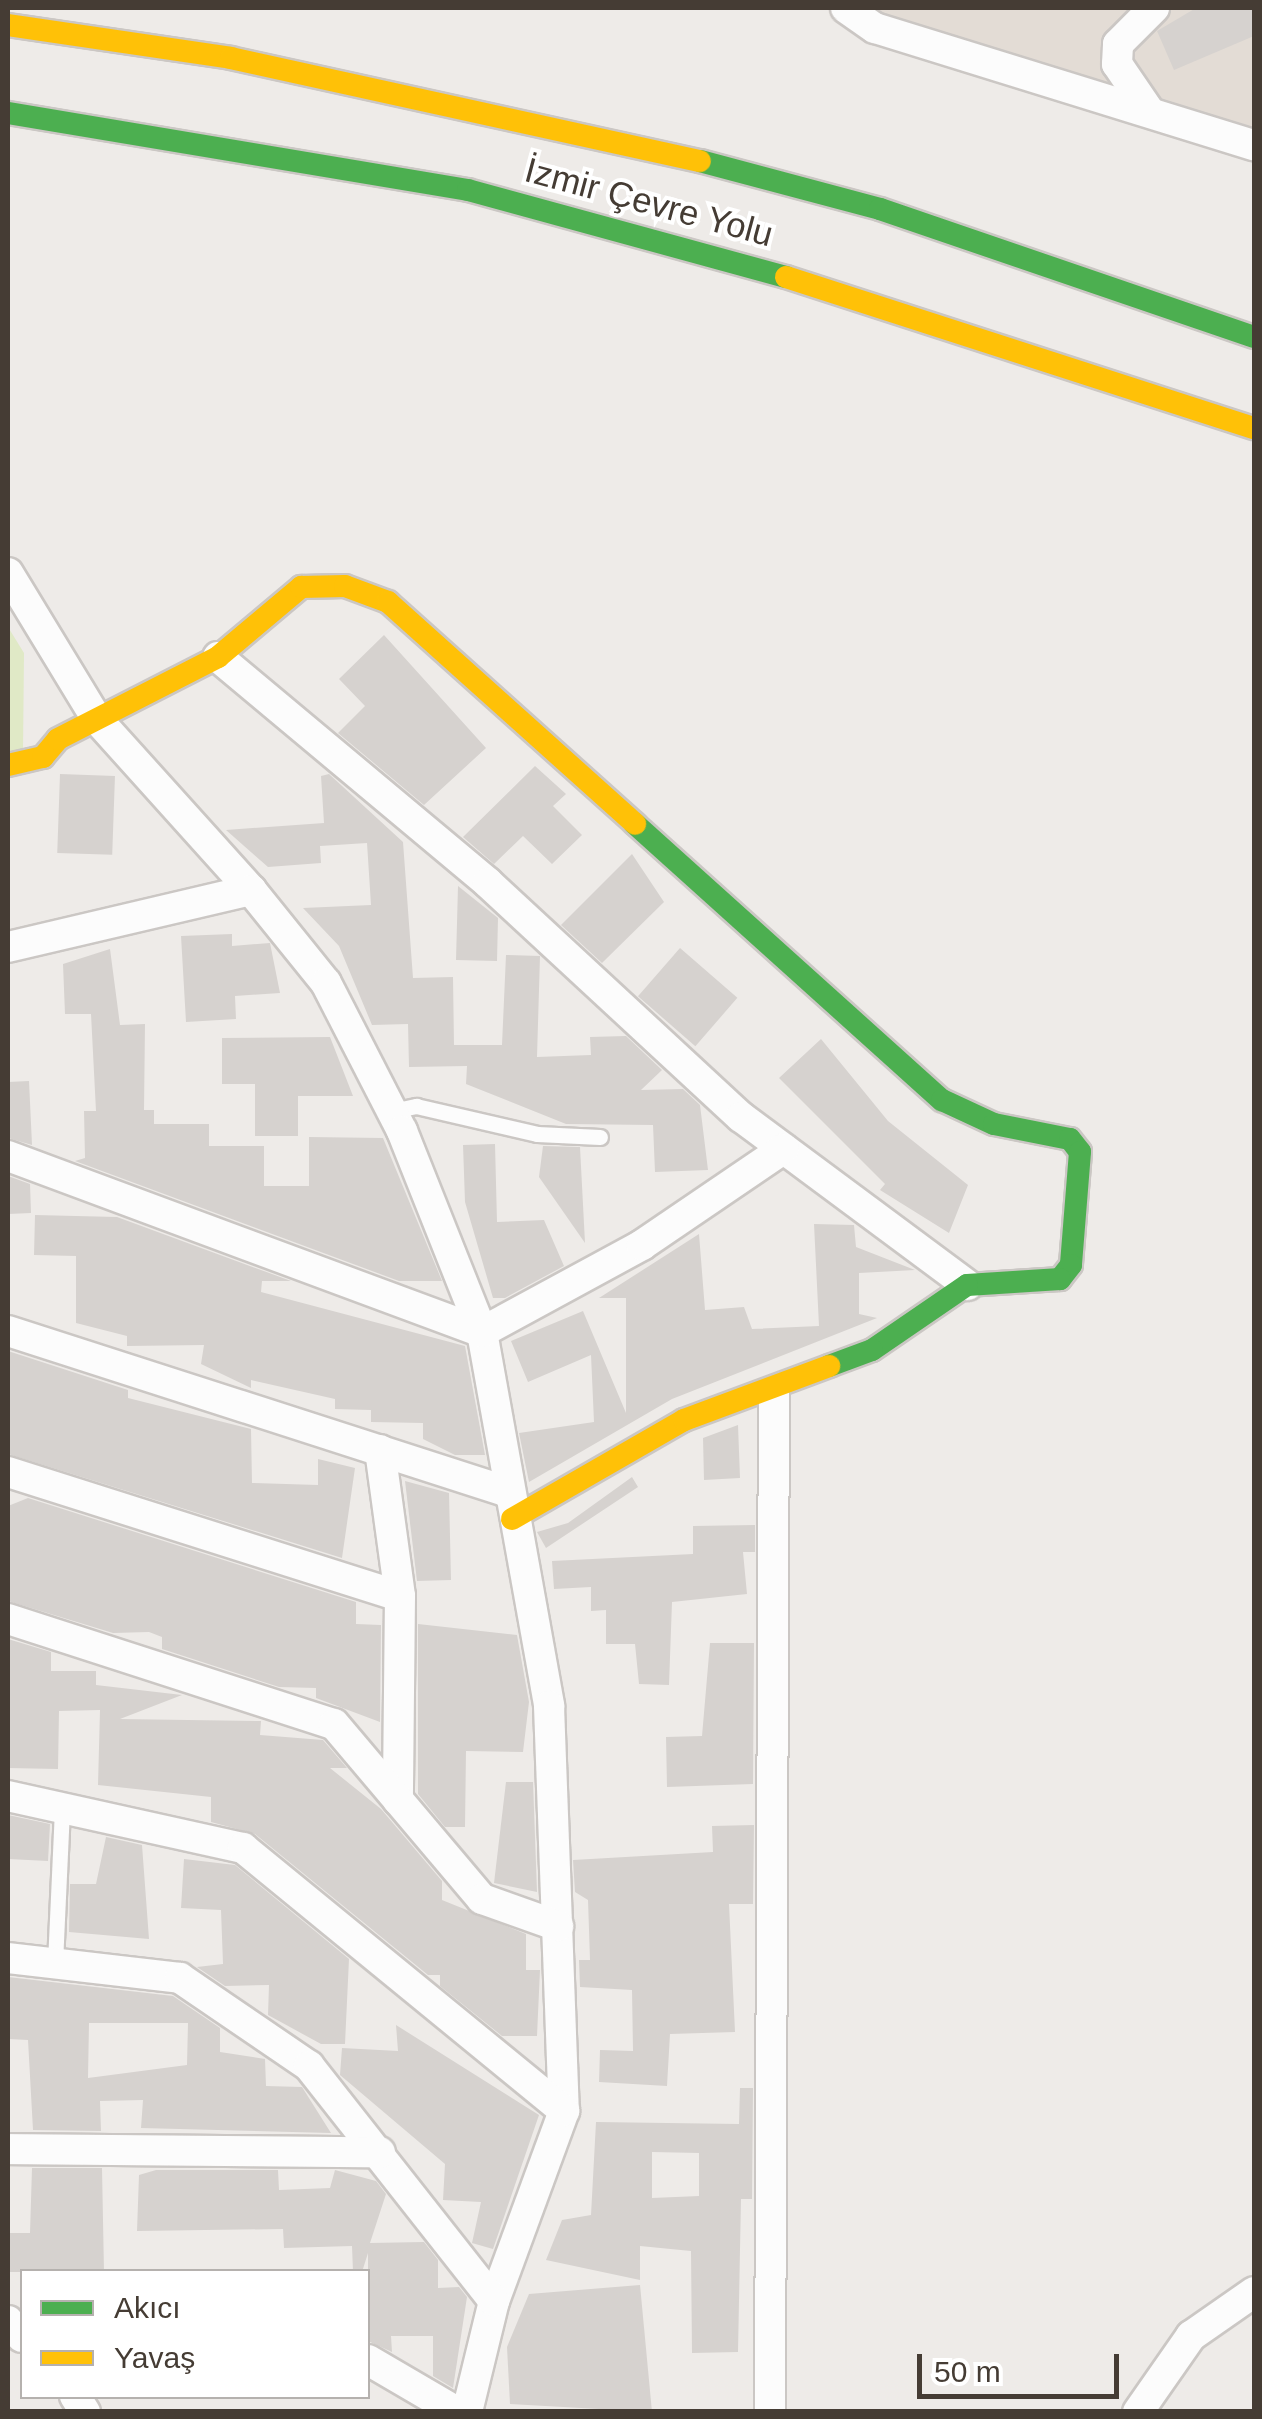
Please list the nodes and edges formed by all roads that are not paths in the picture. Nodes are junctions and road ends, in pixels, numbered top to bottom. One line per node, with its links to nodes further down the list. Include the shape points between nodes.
1 (846, 8): 5 (street, via 875,28)
2 (1154, 8): 5 (street, via 1118,44 1117,64)
3 (8, 25): 7 (main road, İzmir Çevre Yolu, via 231,58 646,146 880,209)
4 (8, 113): 8 (main road, İzmir Çevre Yolu, via 468,190 1002,339)
5 (1151, 113): 6 (street)
6 (1254, 144)
7 (1254, 337)
8 (1254, 428)
9 (8, 573): 11 (street)
10 (218, 658): 11 (main road); 17 (street, via 488,883); 19 (main road, via 300,587 346,586 388,602 942,1100 994,1124 1070,1139 1080,1152 1071,1265 1060,1279)
11 (96, 718): 12 (main road, via 42,757); 13 (street)
12 (8, 765)
13 (251, 890): 14 (street); 15 (street, via 326,983)
14 (8, 947)
15 (392, 1111): 16 (lane, via 416,1106 538,1134); 21 (street)
16 (600, 1137)
17 (783, 1149): 19 (street); 21 (street, via 642,1245)
18 (8, 1156): 21 (street)
19 (967, 1285): 22 (main road, via 872,1350)
20 (8, 1331): 23 (street)
21 (482, 1332): 25 (street)
22 (774, 1394): 25 (main road, via 684,1420); 42 (street)
23 (380, 1450): 25 (street); 26 (street)
24 (8, 1472): 26 (street)
25 (510, 1506): 31 (street, via 549,1706)
26 (400, 1596): 29 (street)
27 (8, 1619): 29 (street, via 334,1724)
28 (8, 1796): 30 (street)
29 (398, 1800): 31 (street, via 482,1899)
30 (62, 1808): 33 (lane); 34 (street, via 243,1848)
31 (558, 1926): 34 (street)
32 (8, 1958): 33 (street)
33 (55, 1964): 36 (street, via 180,1978 309,2066)
34 (564, 2111): 38 (street)
35 (8, 2149): 36 (street)
36 (380, 2152): 38 (street)
37 (1254, 2292): 43 (street, via 1191,2336)
38 (494, 2301): 41 (street)
39 (370, 2361): 40 (street)
40 (457, 2412)
41 (467, 2412)
42 (770, 2412)
43 (1138, 2412)

